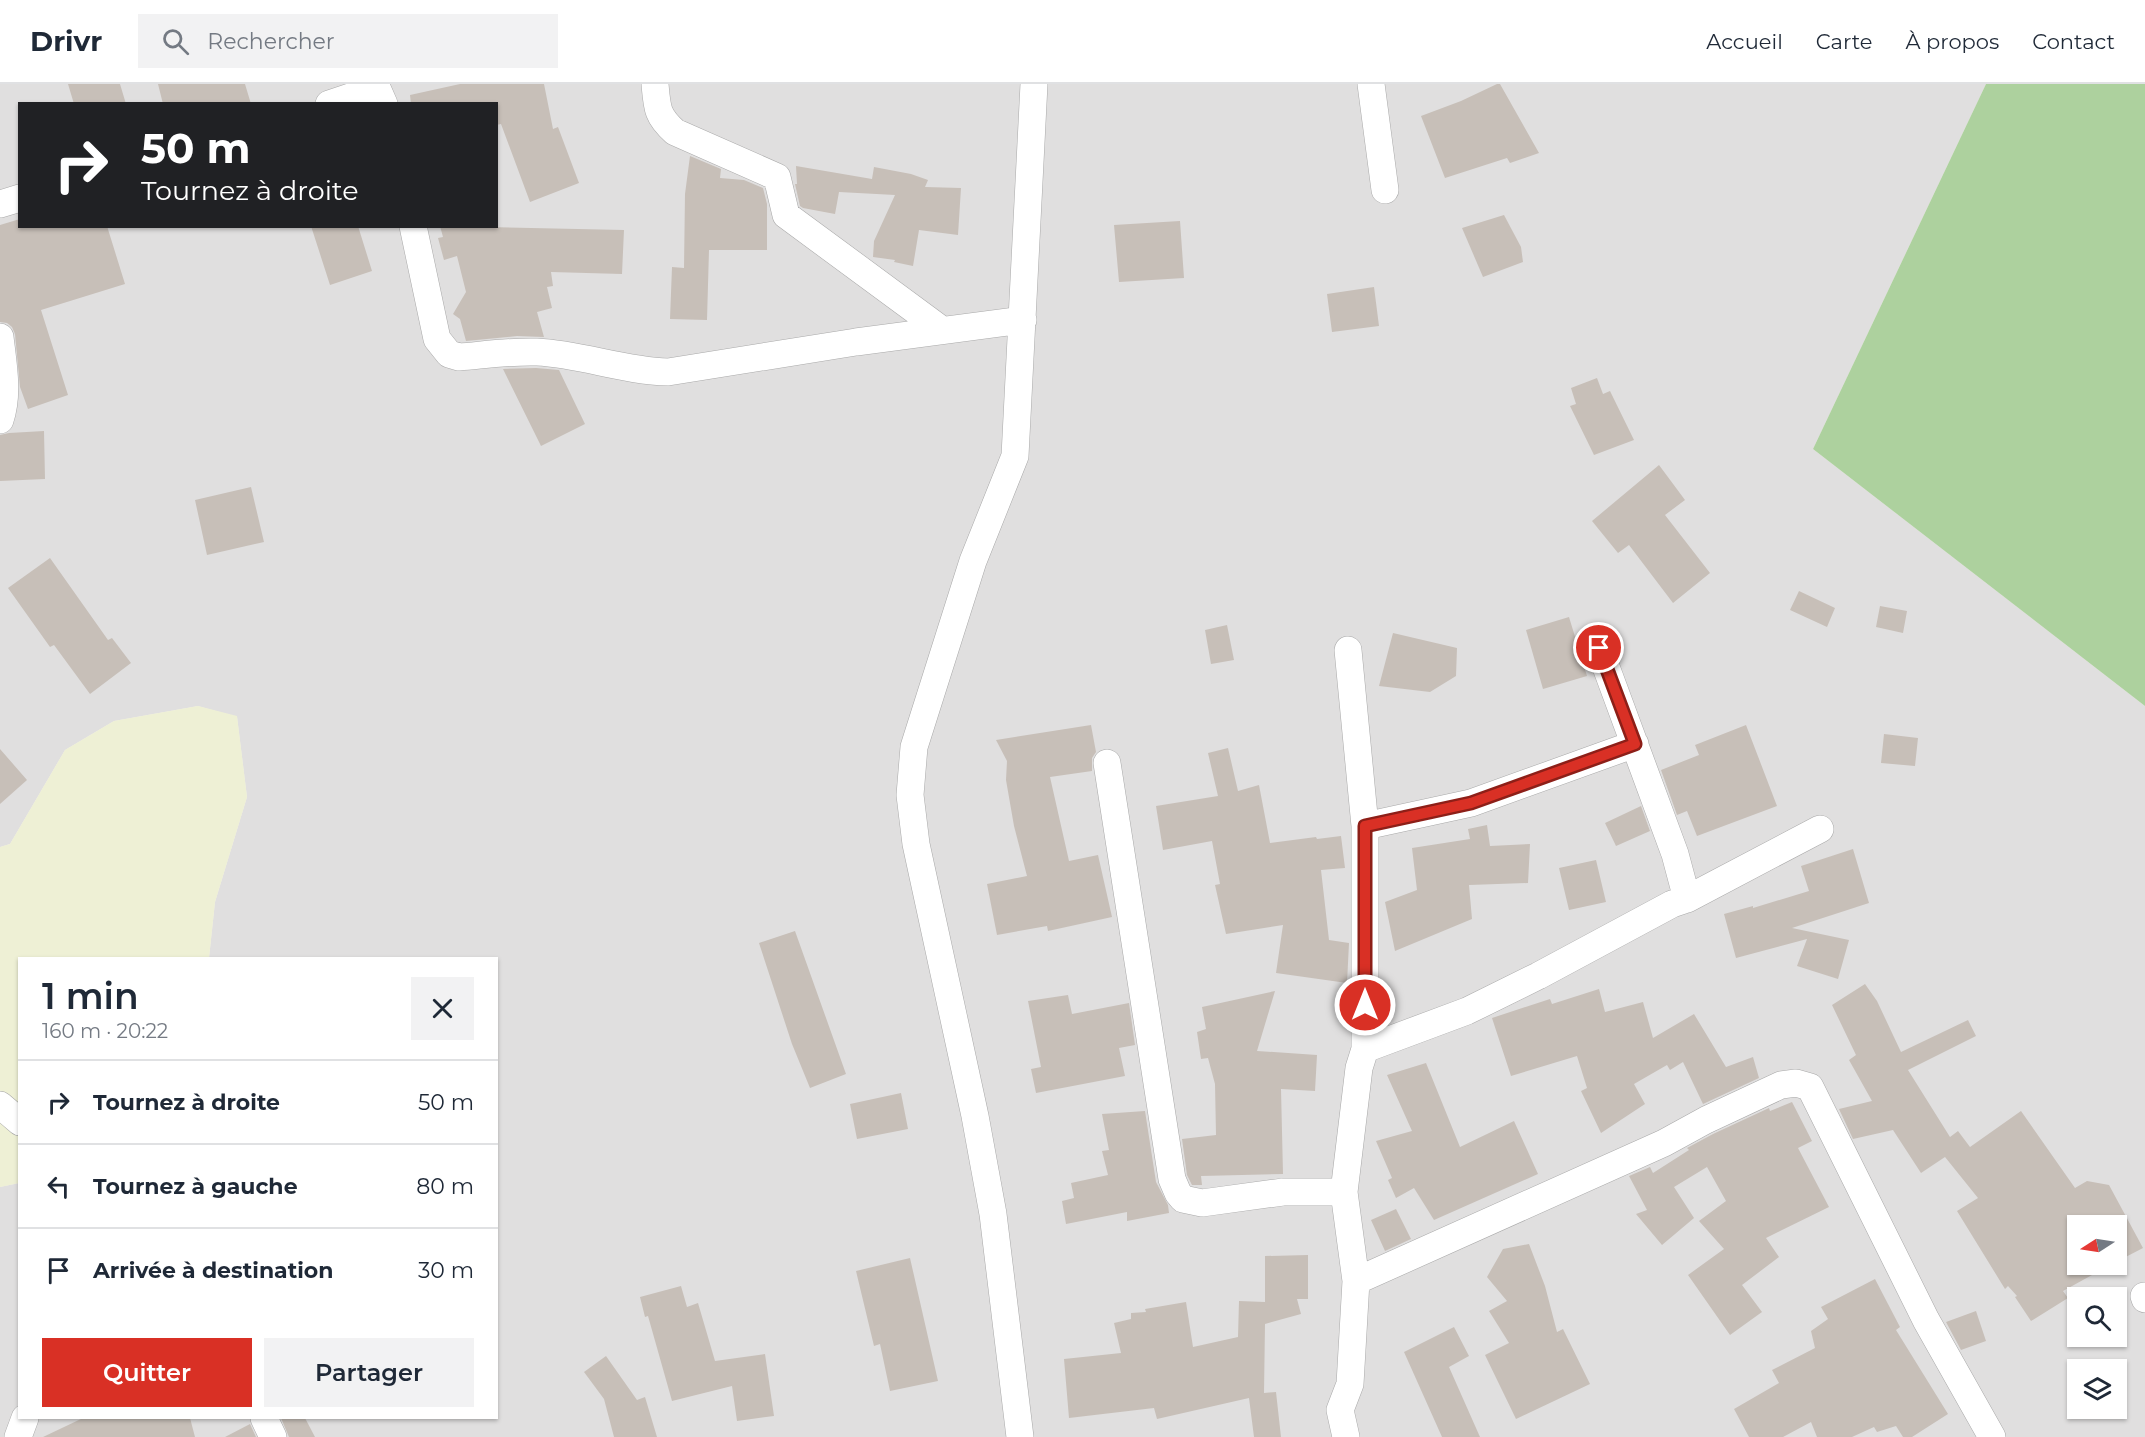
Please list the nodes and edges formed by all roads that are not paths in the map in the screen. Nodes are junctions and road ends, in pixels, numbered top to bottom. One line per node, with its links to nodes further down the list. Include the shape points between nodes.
1 (394, 84): 7 (street)
2 (655, 84): 13 (street, via 662,120 675,132 777,177 786,215)
3 (1034, 84): 12 (street)
4 (1371, 84): 8 (street)
5 (335, 102): 6 (street, via 377,88)
6 (383, 102)
7 (392, 102)
8 (1385, 190)
9 (18, 199): 10 (street)
10 (0, 204)
11 (413, 228): 13 (street, via 437,339 449,354 459,357 536,352 668,372)
12 (1023, 320): 13 (street); 32 (street, via 1015,456 973,561 914,747 910,795 916,844 993,1214)
13 (942, 330)
14 (0, 337): 15 (street, via 4,410)
15 (0, 420)
16 (1599, 648): 18 (street)
17 (1348, 650): 20 (street)
18 (1635, 744): 20 (street, via 1471,803); 22 (street)
19 (1107, 763): 26 (street, via 1172,1179 1178,1193 1183,1199 1202,1203 1283,1192)
20 (1365, 826): 23 (street)
21 (1820, 829): 22 (street)
22 (1687, 899): 23 (street, via 1467,1011)
23 (1365, 1049): 26 (street, via 1359,1068)
24 (0, 1105): 25 (street)
25 (18, 1120)
26 (1344, 1192): 27 (street)
27 (1356, 1281): 33 (street, via 1350,1384 1340,1410); 34 (street, via 1664,1143 1781,1085 1796,1083 1810,1087 1926,1320)
28 (25, 1419): 30 (street)
29 (264, 1419): 31 (street)
30 (18, 1437)
31 (273, 1437)
32 (1020, 1437)
33 (1346, 1437)
34 (1992, 1437)

